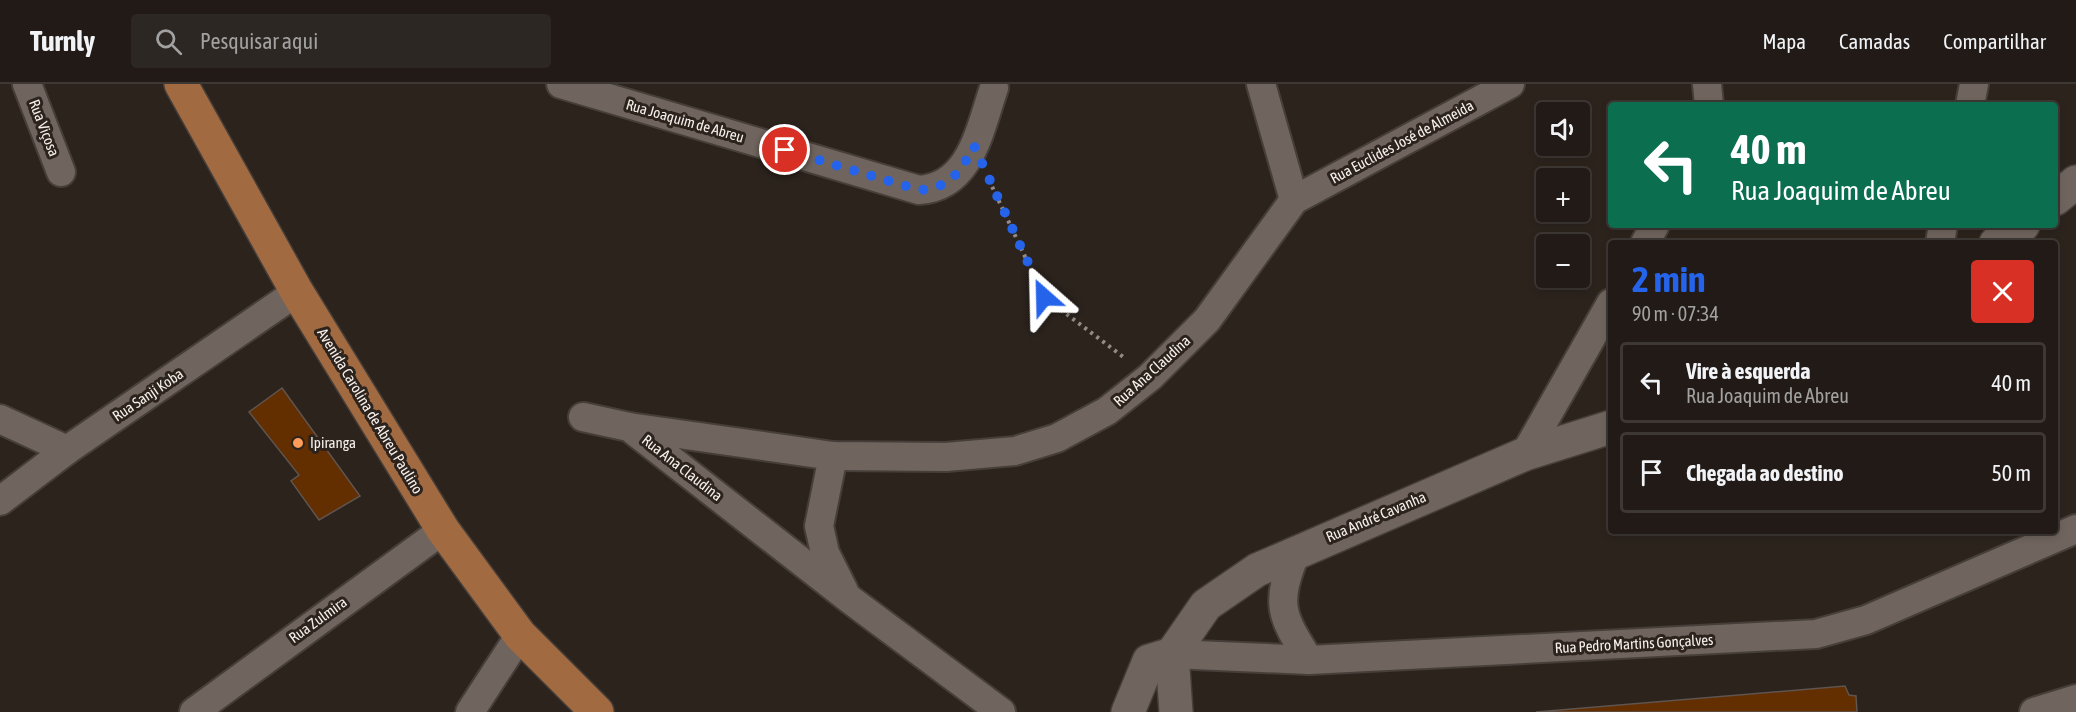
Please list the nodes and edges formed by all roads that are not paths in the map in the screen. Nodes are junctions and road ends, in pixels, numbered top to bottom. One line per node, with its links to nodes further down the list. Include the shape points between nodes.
1 (27, 84): 11 (street, Rua Viçosa)
2 (181, 84): 17 (main road, Avenida Carolina de Abreu Paulino)
3 (561, 84): 8 (street, Rua Joaquim de Abreu, via 919,190 936,189 952,180 974,146)
4 (1261, 84): 14 (street)
5 (1510, 84): 14 (street, Rua Euclides José de Almeida)
6 (1707, 84): 9 (street)
7 (1974, 84): 10 (street)
8 (994, 88)
9 (1709, 102)
10 (1971, 102)
11 (61, 172)
12 (2076, 182): 13 (street)
13 (2058, 197)
14 (1294, 200): 25 (street, Rua Ana Claudina, via 1207,320 1150,377 1107,411 1057,438 1015,451 946,457)
15 (2018, 228): 16 (street)
16 (2000, 240)
17 (297, 292): 23 (street, Rua Sanji Koba); 28 (main road, Avenida Carolina de Abreu Paulino)
18 (1608, 308): 24 (street)
19 (583, 417): 21 (street, Rua Ana Claudina)
20 (0, 419): 23 (street)
21 (629, 427): 25 (street, Rua Ana Claudina); 30 (street, Rua Ana Claudina)
22 (1608, 428): 24 (street, Rua André Cavanha)
23 (67, 450): 26 (street, Rua Sanji Koba)
24 (1525, 454): 29 (street, Rua André Cavanha)
25 (833, 456): 30 (street, Rua Ana Claudina, via 819,526 825,553)
26 (0, 501)
27 (2076, 529): 33 (street, Rua Pedro Martins Gonçalves, via 1866,620 1816,634)
28 (443, 530): 31 (main road, Avenida Carolina de Abreu Paulino); 35 (street, Rua Zulmira)
29 (1296, 552): 32 (street, Rua André Cavanha, via 1257,570 1206,605); 33 (street, via 1283,584 1282,610)
30 (848, 598): 38 (street, Rua Ana Claudina)
31 (520, 635): 36 (street); 37 (main road, Avenida Carolina de Abreu Paulino)
32 (1172, 654): 33 (street, Rua Pedro Martins Gonçalves); 39 (street, Rua André Cavanha, via 1149,662); 40 (street)
33 (1309, 660)
34 (2076, 699): 41 (street)
35 (194, 712)
36 (470, 712)
37 (597, 712)
38 (1000, 712)
39 (1128, 712)
40 (1176, 712)
41 (2034, 712)

